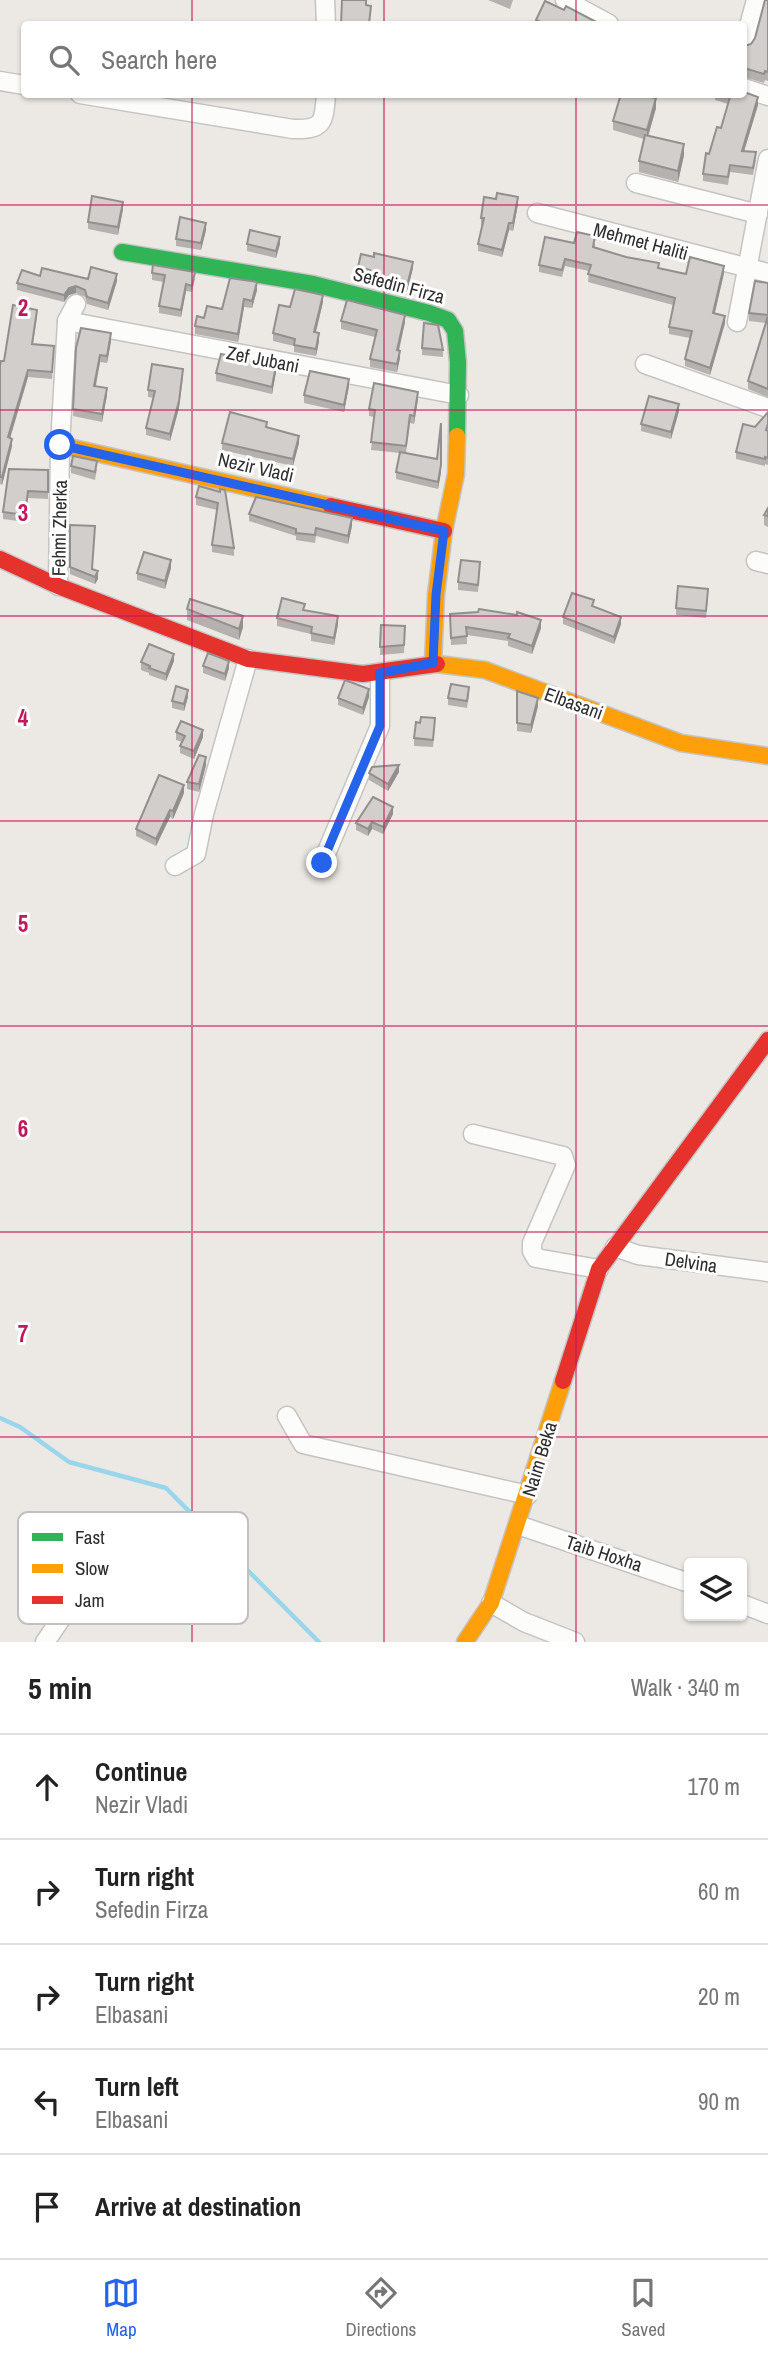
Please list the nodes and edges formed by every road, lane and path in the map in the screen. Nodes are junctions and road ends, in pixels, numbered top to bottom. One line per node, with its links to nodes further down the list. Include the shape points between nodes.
1 (325, 0): 4 (street)
2 (565, 0): 5 (street)
3 (756, 0): 6 (street)
4 (326, 21)
5 (604, 21)
6 (747, 33)
7 (0, 81): 8 (street)
8 (21, 84)
9 (747, 89): 10 (street)
10 (768, 96)
11 (104, 98): 12 (street, via 313,130 325,116)
12 (326, 98)
13 (768, 159): 16 (street)
14 (636, 183): 16 (street)
15 (537, 214): 18 (street, Mehmet Haliti)
16 (758, 214): 18 (street)
17 (122, 252): 24 (street, Sefedin Firza, via 313,284 448,320 456,331)
18 (746, 268): 19 (street, Mehmet Haliti); 22 (street)
19 (768, 273)
20 (76, 304): 21 (street, Fehmi Zherka)
21 (67, 321): 24 (street, Zef Jubani); 26 (street, Fehmi Zherka)
22 (737, 322)
23 (645, 364): 25 (street)
24 (459, 395): 27 (street, Sefedin Firza, via 456,474)
25 (768, 408)
26 (60, 445): 27 (street, Nezir Vladi); 29 (street, Fehmi Zherka)
27 (444, 531): 31 (street, Sefedin Firza)
28 (0, 559): 29 (street, Elbasani)
29 (58, 586): 30 (street, Elbasani)
30 (248, 659): 32 (street, Elbasani); 35 (street, via 196,853)
31 (433, 663): 32 (street, Elbasani); 33 (street, Elbasani, via 485,670 681,743)
32 (380, 673): 34 (street, via 380,726)
33 (768, 756)
34 (322, 863)
35 (176, 866)
36 (768, 1040): 38 (street, Naim Beka)
37 (473, 1134): 39 (street, via 563,1156 566,1165 532,1251 536,1258)
38 (615, 1247): 39 (street, Naim Beka); 40 (street, Delvina, via 638,1255)
39 (599, 1269): 42 (street, Naim Beka)
40 (768, 1272)
41 (287, 1416): 42 (street, via 303,1444)
42 (528, 1495): 43 (street, Naim Beka)
43 (518, 1525): 44 (street, Taib Hoxha); 45 (street, Naim Beka)
44 (684, 1582)
45 (491, 1603): 50 (street, Naim Beka); 51 (street)
46 (747, 1606): 47 (street)
47 (768, 1614)
48 (58, 1624): 49 (street)
49 (45, 1642)
50 (466, 1642)
51 (575, 1642)

